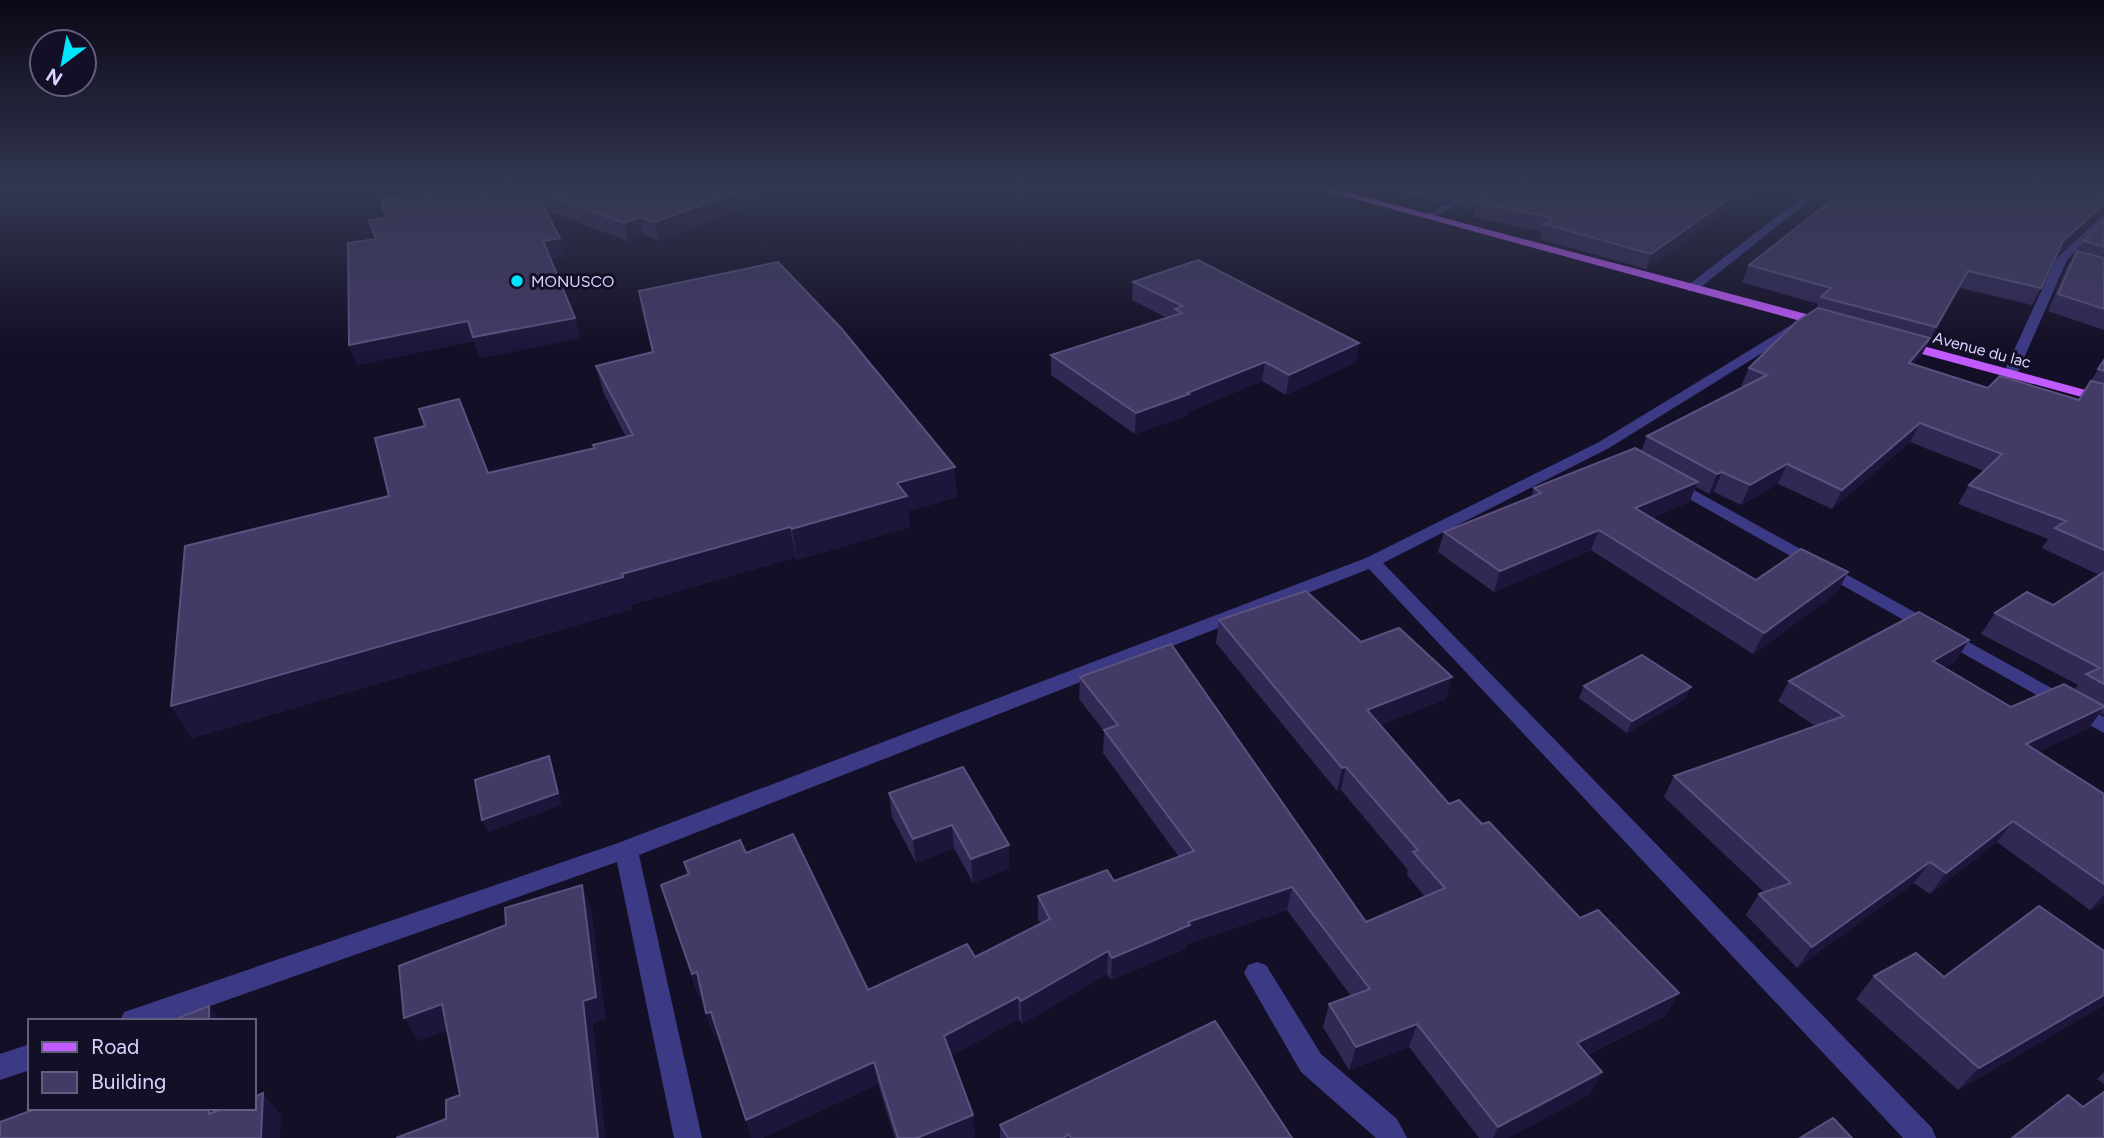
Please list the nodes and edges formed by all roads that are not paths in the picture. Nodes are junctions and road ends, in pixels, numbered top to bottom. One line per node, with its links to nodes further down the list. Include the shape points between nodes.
1 (1524, 242): 4 (main road)
2 (1751, 242): 4 (street)
3 (2082, 242): 8 (street, via 2067,260)
4 (1692, 288): 5 (main road)
5 (1807, 319): 6 (main road); 11 (street, via 1610,449)
6 (1833, 326)
7 (1884, 340): 8 (main road, Avenue du lac)
8 (2010, 374): 9 (main road, Avenue du lac)
9 (2104, 399)
10 (1653, 473): 12 (street)
11 (1372, 562): 13 (street); 20 (street)
12 (2104, 726)
13 (626, 849): 15 (street); 18 (street)
14 (1257, 973): 19 (street, via 1311,1063)
15 (139, 1019)
16 (28, 1058): 17 (street)
17 (0, 1067)
18 (688, 1138)
19 (1393, 1138)
20 (1922, 1138)

